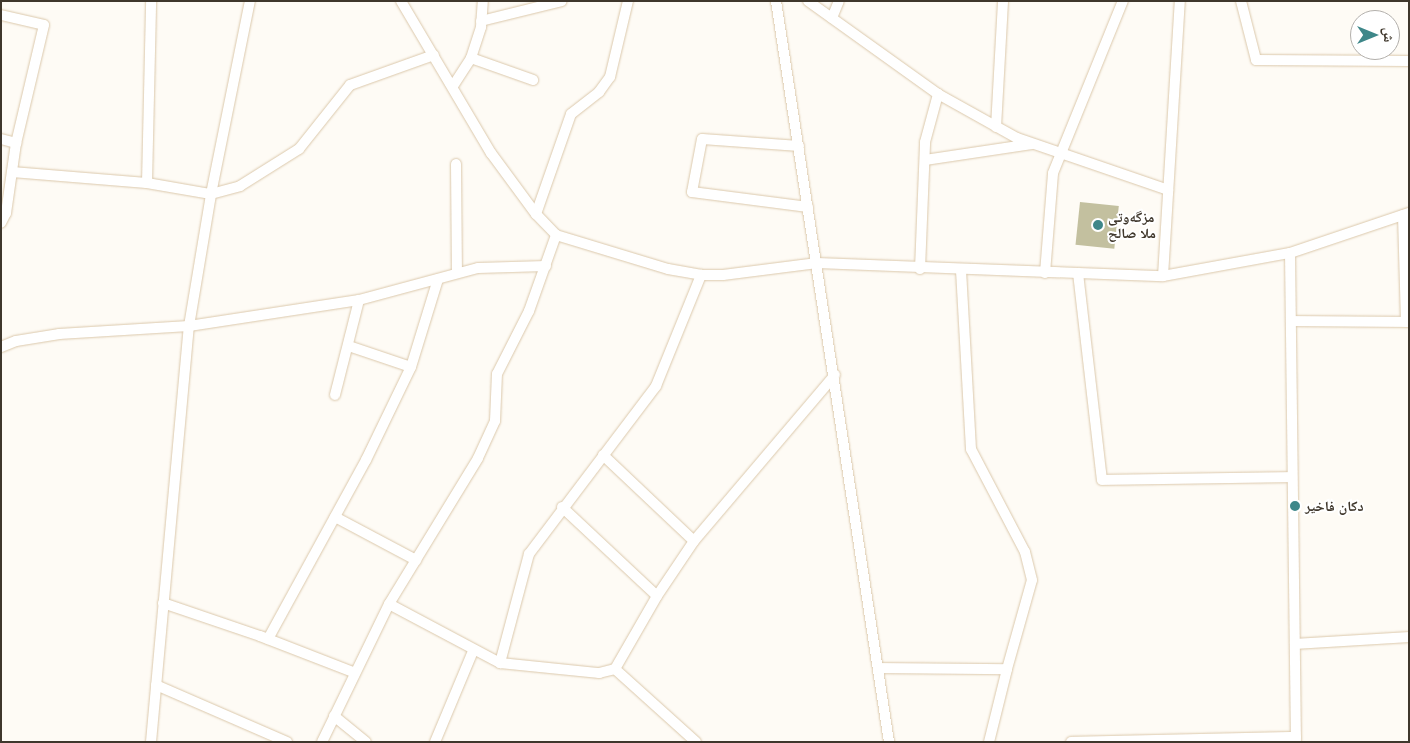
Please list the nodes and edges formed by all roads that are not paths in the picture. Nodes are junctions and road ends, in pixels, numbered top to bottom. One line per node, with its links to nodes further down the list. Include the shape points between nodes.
1 (151, 1): 32 (street)
2 (250, 1): 34 (street)
3 (401, 1): 17 (street)
4 (483, 1): 16 (street)
5 (562, 1): 16 (street)
6 (628, 1): 36 (street, via 610,77 599,92 571,114)
7 (776, 1): 27 (street)
8 (808, 1): 15 (street)
9 (839, 1): 15 (street)
10 (1004, 1): 23 (street)
11 (1123, 1): 28 (street)
12 (1180, 1): 33 (street)
13 (1241, 1): 19 (street, via 1256,60)
14 (1, 15): 25 (street, via 44,25)
15 (832, 18): 22 (street)
16 (482, 20): 18 (street)
17 (434, 55): 21 (street); 34 (street, via 350,85 299,149 240,186)
18 (471, 58): 20 (street); 21 (street)
19 (1409, 61)
20 (533, 80)
21 (454, 86): 36 (street, via 491,153)
22 (938, 94): 23 (street); 29 (street, via 925,142)
23 (996, 127): 26 (street)
24 (1, 139): 25 (street)
25 (16, 143): 31 (street)
26 (1033, 144): 28 (street); 29 (street)
27 (798, 146): 35 (street); 35 (street, via 702,139 692,192)
28 (1060, 154): 33 (street); 45 (street, via 1053,172)
29 (924, 160): 43 (street)
30 (456, 164): 46 (street)
31 (12, 172): 32 (street); 38 (street, via 6,213)
32 (148, 183): 34 (street)
33 (1168, 190): 49 (street)
34 (211, 194): 54 (street)
35 (808, 207): 41 (street)
36 (536, 214): 39 (street)
37 (1406, 214): 40 (street); 53 (street)
38 (1, 224)
39 (556, 235): 42 (street); 48 (street, via 668,269)
40 (1290, 252): 49 (street); 52 (street)
41 (817, 263): 43 (street); 48 (street); 58 (street)
42 (546, 266): 46 (street, via 478,268); 65 (street, via 529,311 497,374 495,421 478,458)
43 (920, 269): 44 (street)
44 (961, 270): 45 (street); 76 (street, via 971,449 1025,552 1032,580)
45 (1045, 272): 47 (street)
46 (457, 273): 50 (street)
47 (1078, 273): 49 (street); 61 (street, via 1102,480)
48 (701, 275): 60 (street, via 656,386)
49 (1163, 276)
50 (438, 278): 51 (street); 57 (street)
51 (360, 300): 54 (street); 55 (street)
52 (1291, 321): 53 (street); 61 (street)
53 (1407, 322)
54 (189, 326): 56 (street, via 59,334 16,341); 67 (street)
55 (350, 346): 57 (street); 59 (street)
56 (1, 348)
57 (411, 367): 63 (street)
58 (835, 375): 64 (street); 74 (street)
59 (335, 395)
60 (603, 455): 62 (street); 64 (street)
61 (1292, 477): 71 (street)
62 (562, 507): 66 (street); 73 (street, via 529,554)
63 (335, 517): 65 (street); 70 (street)
64 (694, 541): 66 (street)
65 (416, 560): 68 (street)
66 (657, 596): 75 (street)
67 (163, 604): 70 (street); 78 (street)
68 (388, 604): 72 (street); 77 (street)
69 (1409, 637): 71 (street)
70 (268, 639): 77 (street)
71 (1295, 644): 81 (street)
72 (473, 651): 73 (street); 86 (street)
73 (500, 663): 75 (street, via 598,673)
74 (880, 668): 76 (street); 88 (street)
75 (615, 669): 80 (street)
76 (1008, 669): 89 (street)
77 (353, 672): 79 (street)
78 (156, 685): 82 (street); 83 (street)
79 (334, 716): 84 (street); 85 (street)
80 (684, 738): 87 (street)
81 (1296, 740): 91 (street)
82 (151, 742)
83 (287, 742)
84 (322, 742)
85 (366, 742)
86 (435, 742)
87 (696, 742)
88 (889, 742)
89 (989, 742)
90 (1071, 742): 91 (street)
91 (1097, 742)

